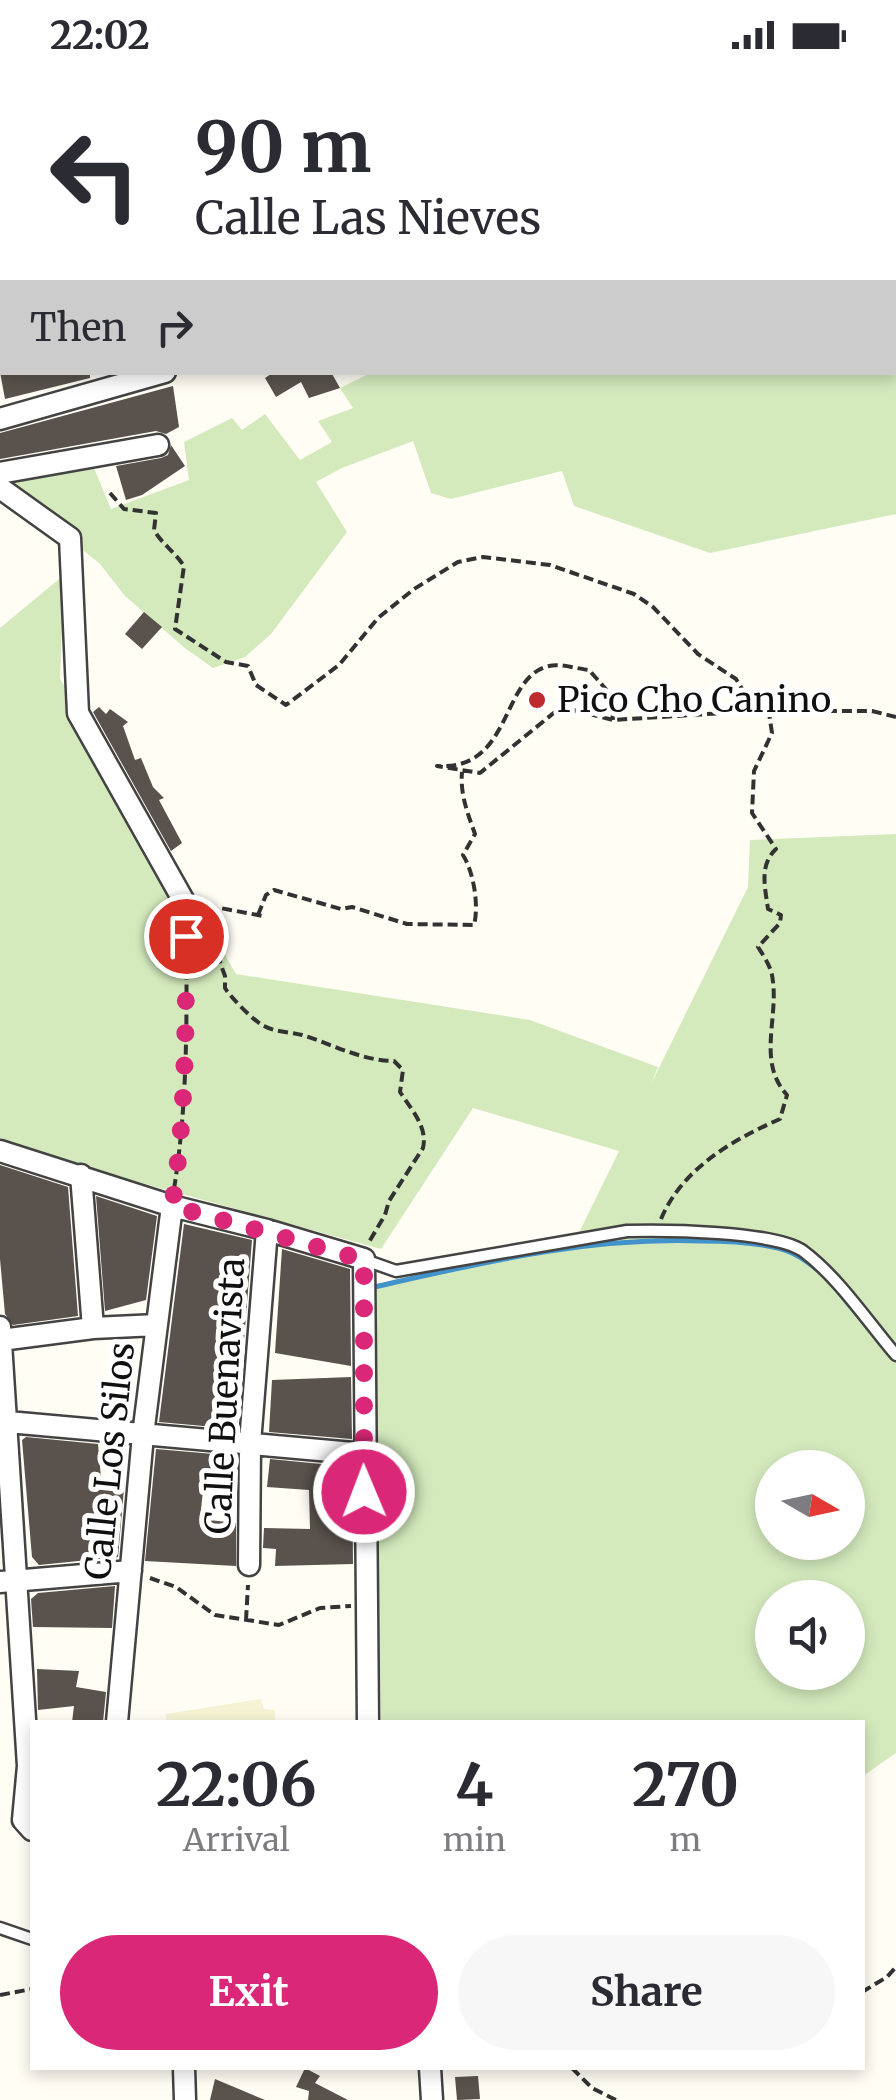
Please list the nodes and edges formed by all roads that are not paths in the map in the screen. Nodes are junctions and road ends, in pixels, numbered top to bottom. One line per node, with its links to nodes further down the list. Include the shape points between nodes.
1 (154, 375): 2 (street)
2 (0, 419)
3 (158, 445): 4 (street)
4 (0, 473)
5 (0, 488): 6 (street, via 70,538 78,713)
6 (186, 905)
7 (0, 1151): 8 (street)
8 (81, 1175): 9 (street); 13 (street)
9 (172, 1206): 10 (street); 12 (street, Calle Los Silos)
10 (267, 1230): 11 (street); 19 (street, Calle Buenavista)
11 (364, 1260): 15 (lane, via 396,1272 573,1238 657,1230 782,1240 826,1272); 20 (street)
12 (157, 1325): 13 (street); 18 (street, Calle Los Silos)
13 (93, 1328): 14 (street)
14 (1, 1334): 16 (street)
15 (896, 1356)
16 (3, 1395): 17 (street)
17 (8, 1422): 18 (street); 23 (street)
18 (143, 1435): 19 (street); 22 (street, Calle Los Silos)
19 (250, 1443): 20 (street); 21 (street, Calle Buenavista)
20 (364, 1454): 25 (street)
21 (249, 1565)
22 (132, 1571): 23 (street); 24 (street, Calle Los Silos)
23 (8, 1581): 26 (street)
24 (117, 1720)
25 (368, 1720)
26 (30, 1766): 27 (street, via 23,1820)
27 (30, 1828)
28 (0, 1928): 29 (lane)
29 (30, 1937)
30 (184, 2070): 32 (street)
31 (430, 2070): 33 (street)
32 (185, 2100)
33 (432, 2100)

